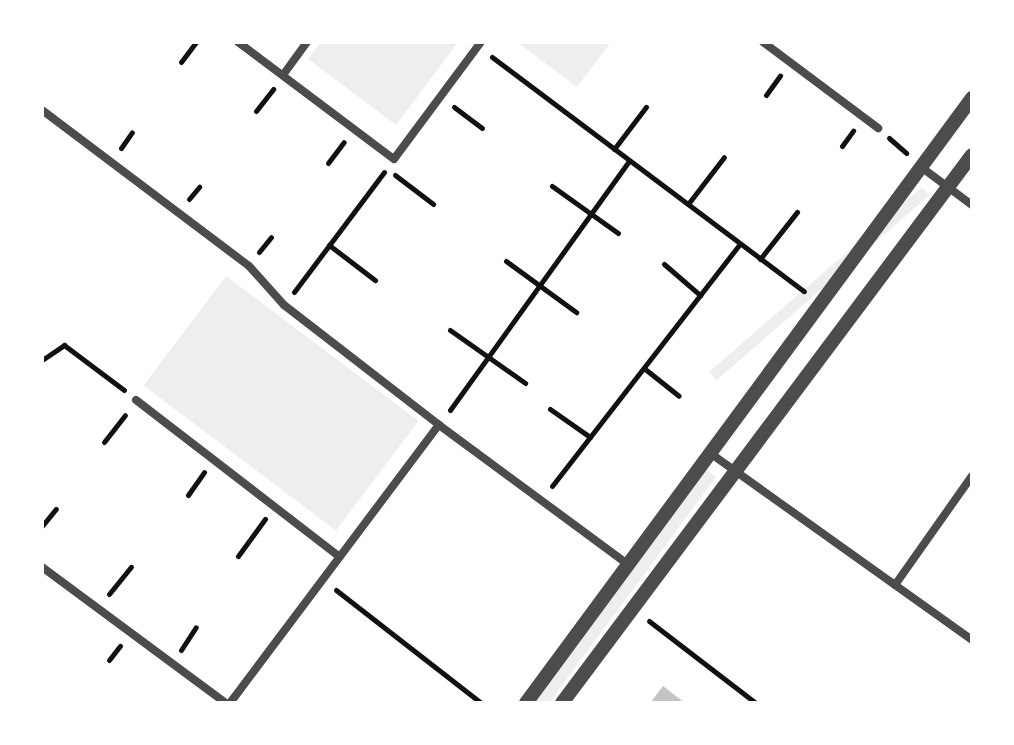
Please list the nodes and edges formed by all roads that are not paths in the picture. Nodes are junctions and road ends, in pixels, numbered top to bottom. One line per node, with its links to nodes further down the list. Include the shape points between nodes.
1 (238, 42): 5 (street)
2 (307, 42): 5 (street)
3 (763, 42): 8 (street)
4 (479, 44): 5 (street, via 394,159)
5 (283, 75)
6 (972, 98): 10 (street)
7 (42, 110): 14 (street, via 249,266 284,305)
8 (878, 128)
9 (972, 155): 11 (street)
10 (921, 167): 11 (street); 15 (street)
11 (947, 188): 12 (street); 16 (street)
12 (972, 205)
13 (136, 400): 18 (street)
14 (439, 425): 18 (street); 19 (street)
15 (710, 453): 16 (street); 19 (street)
16 (736, 470): 21 (street); 25 (street)
17 (972, 476): 21 (street)
18 (340, 557): 23 (street)
19 (626, 563): 24 (street)
20 (42, 567): 23 (street)
21 (895, 585): 22 (street)
22 (972, 640)
23 (228, 703)
24 (526, 703)
25 (562, 703)

